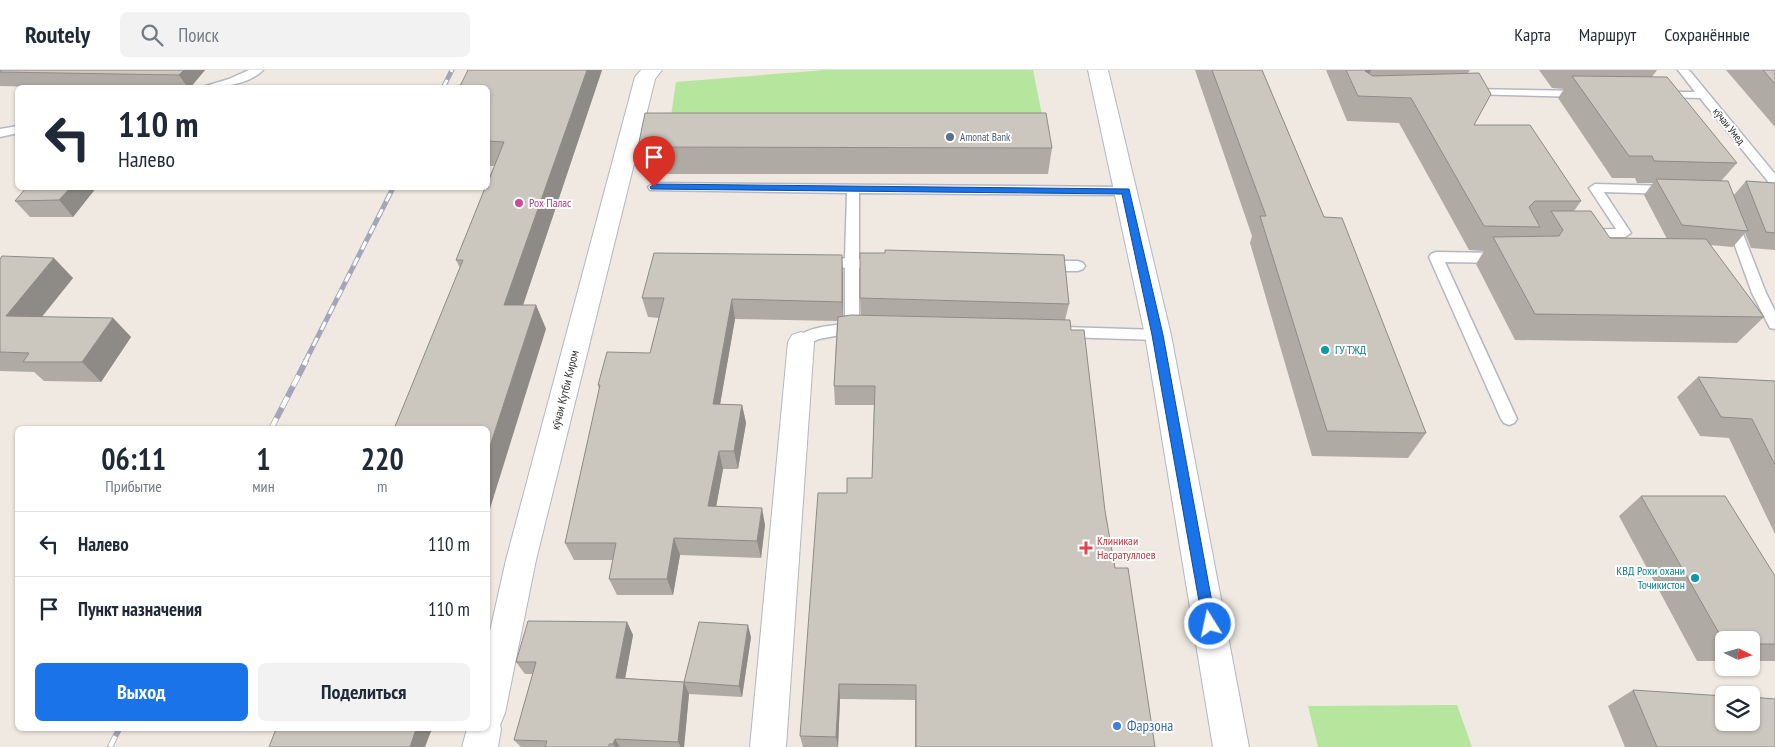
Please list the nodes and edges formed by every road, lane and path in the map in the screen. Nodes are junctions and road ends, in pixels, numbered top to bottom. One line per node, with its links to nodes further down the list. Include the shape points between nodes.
1 (258, 70): 5 (lane)
2 (652, 70): 32 (street, кӯчаи Кутби Киром, via 645,77 521,560)
3 (1098, 70): 16 (street)
4 (1683, 70): 9 (lane, кӯчаи Умед)
5 (216, 85)
6 (1462, 92): 7 (lane)
7 (1597, 94)
8 (1655, 95): 9 (lane)
9 (1704, 95): 14 (lane, кӯчаи Умед)
10 (15, 130): 11 (lane)
11 (0, 133)
12 (654, 187): 13 (lane)
13 (853, 188): 16 (lane); 21 (lane)
14 (1772, 189)
15 (1682, 190): 18 (lane, via 1594,188 1625,233)
16 (1126, 191): 29 (street)
17 (1728, 210): 25 (lane, via 1759,293)
18 (1577, 232)
19 (1516, 258): 31 (lane, via 1436,257)
20 (833, 263): 21 (lane)
21 (852, 263): 22 (lane); 26 (lane)
22 (891, 264)
23 (1029, 265): 24 (lane)
24 (1078, 266)
25 (1775, 324)
26 (852, 327): 27 (lane); 30 (lane, via 816,334)
27 (872, 328)
28 (1050, 332): 29 (lane)
29 (1158, 335): 36 (street)
30 (801, 342): 35 (street)
31 (1509, 420)
32 (490, 704)
33 (484, 731): 34 (street)
34 (480, 747)
35 (768, 747)
36 (1232, 747)

